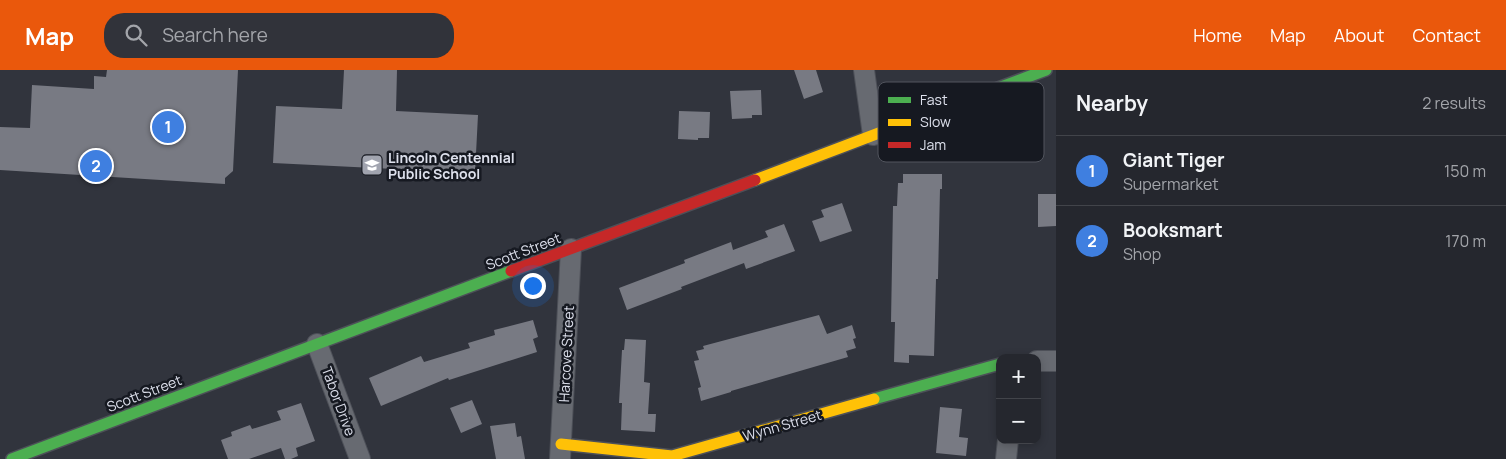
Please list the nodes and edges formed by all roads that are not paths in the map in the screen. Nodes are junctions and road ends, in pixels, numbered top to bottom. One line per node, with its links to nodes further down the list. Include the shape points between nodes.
1 (864, 70): 5 (street)
2 (1046, 70): 3 (main road, Scott Street)
3 (1014, 82)
4 (878, 133): 5 (main road, Scott Street)
5 (873, 135): 6 (main road, Scott Street)
6 (571, 249): 7 (main road, Scott Street); 12 (street, Harcove Street)
7 (317, 344): 13 (main road, Scott Street); 14 (street, Tabor Drive)
8 (1041, 360): 9 (street)
9 (1056, 361)
10 (996, 365): 12 (main road, Wynn Street, via 672,456)
11 (1008, 444): 15 (street)
12 (560, 451)
13 (12, 459)
14 (360, 459)
15 (1006, 459)

